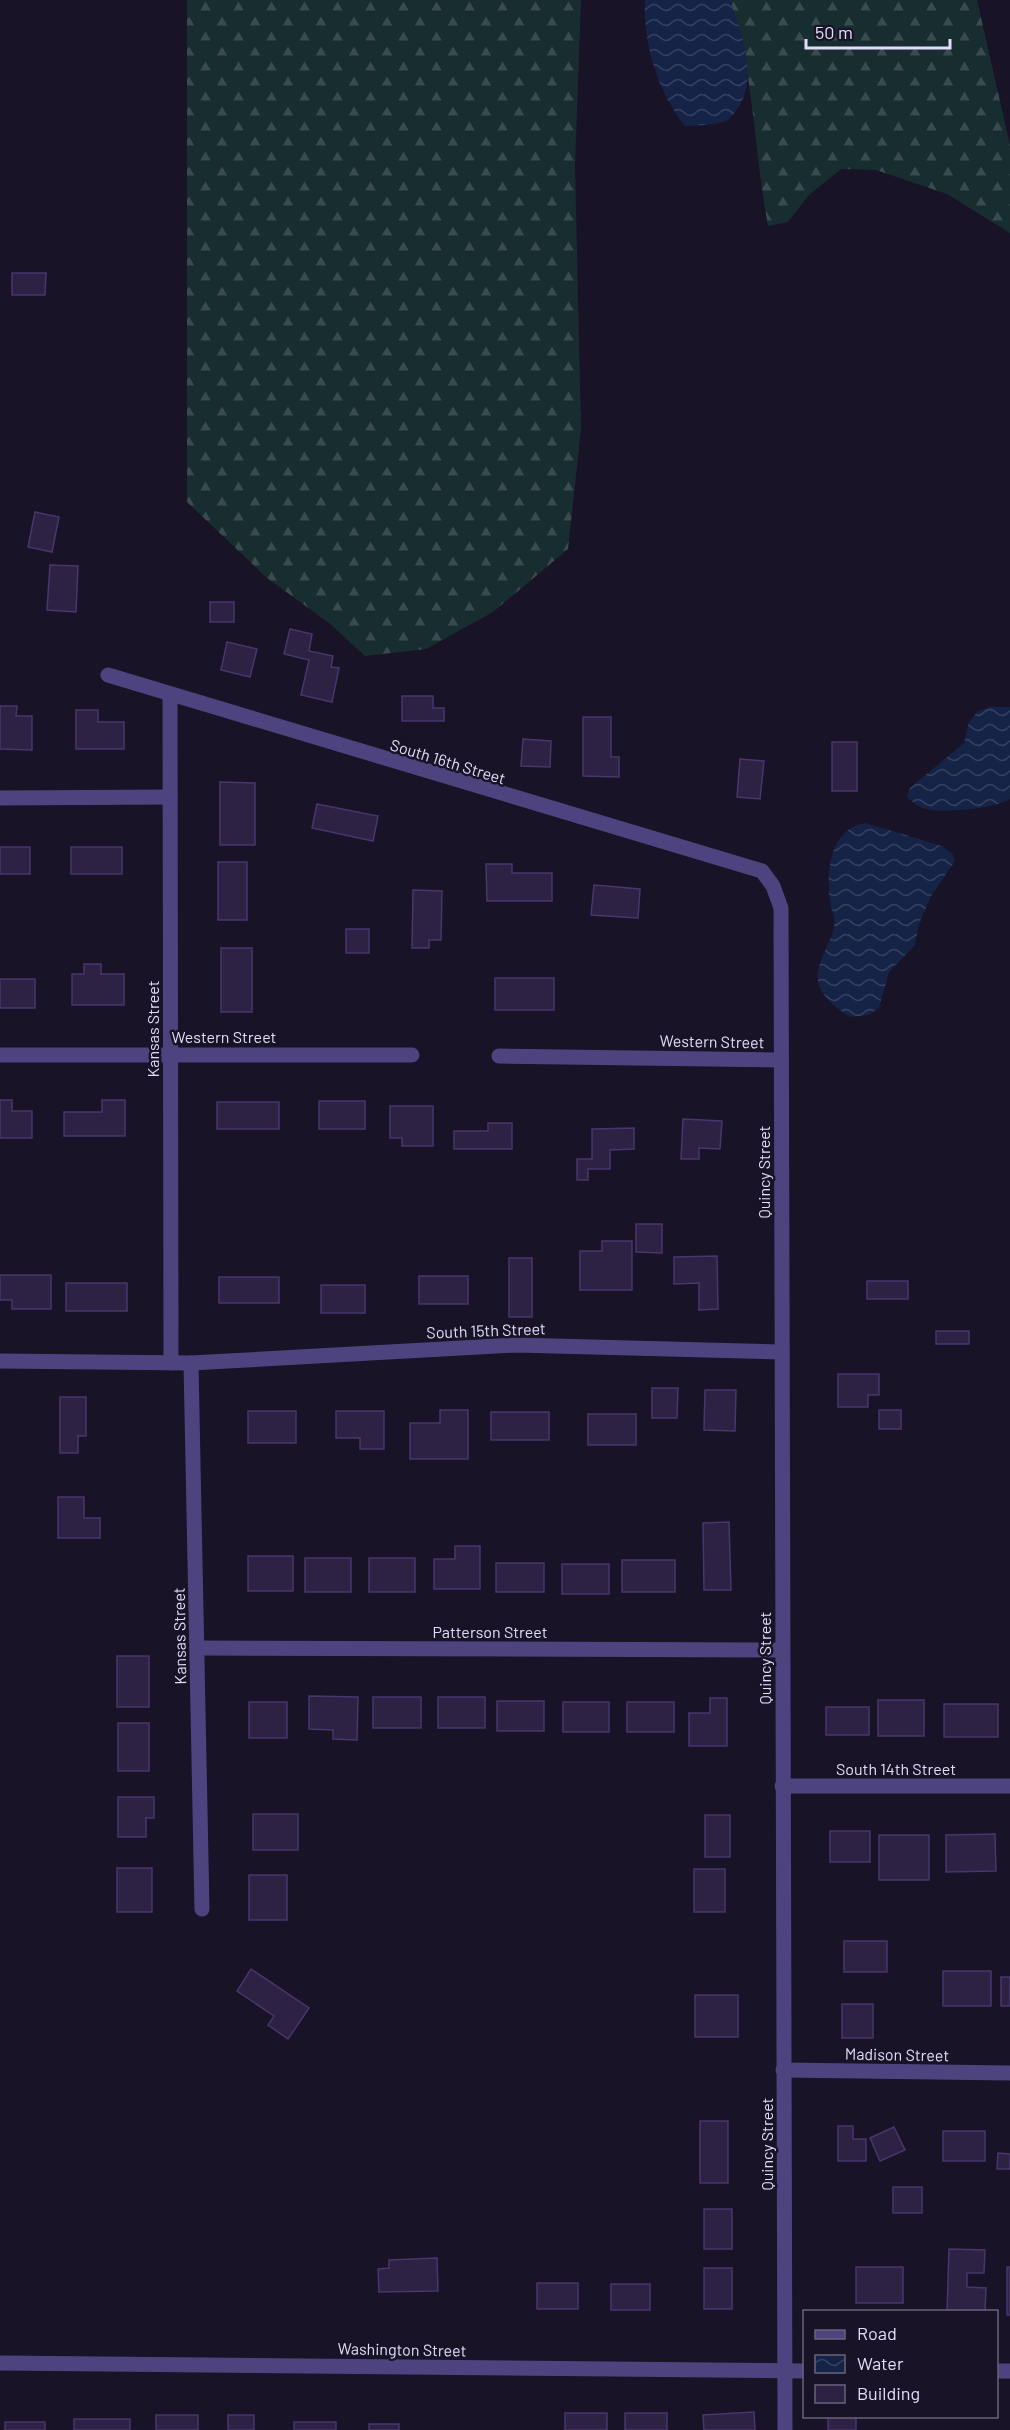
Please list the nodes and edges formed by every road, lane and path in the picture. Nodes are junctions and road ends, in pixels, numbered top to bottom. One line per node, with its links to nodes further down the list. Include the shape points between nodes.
1 (108, 675): 2 (street, South 16th Street)
2 (170, 696): 3 (street, Kansas Street); 5 (street, South 16th Street, via 762,871)
3 (170, 797): 4 (street); 6 (street, Kansas Street)
4 (0, 798)
5 (773, 886): 10 (street, Quincy Street, via 781,908)
6 (170, 1054): 7 (street, Western Street); 8 (street, Western Street); 13 (street, Kansas Street)
7 (0, 1055)
8 (412, 1056)
9 (499, 1056): 10 (street, Western Street)
10 (781, 1060): 11 (street, Quincy Street)
11 (782, 1352): 14 (street, South 15th Street, via 516,1345); 16 (street, Quincy Street)
12 (0, 1361): 13 (street)
13 (171, 1363): 14 (street, South 15th Street)
14 (191, 1363): 15 (street, Kansas Street)
15 (197, 1647): 16 (street, Patterson Street); 19 (street, Kansas Street)
16 (782, 1650): 17 (street, Quincy Street)
17 (782, 1786): 18 (street, South 14th Street); 20 (street, Quincy Street)
18 (1010, 1786)
19 (202, 1909)
20 (783, 2070): 21 (street, Madison Street); 23 (street, Quincy Street)
21 (1010, 2073)
22 (0, 2363): 23 (street, Washington Street)
23 (785, 2371): 24 (street, Washington Street); 25 (street, Quincy Street)
24 (803, 2371)
25 (785, 2430)

